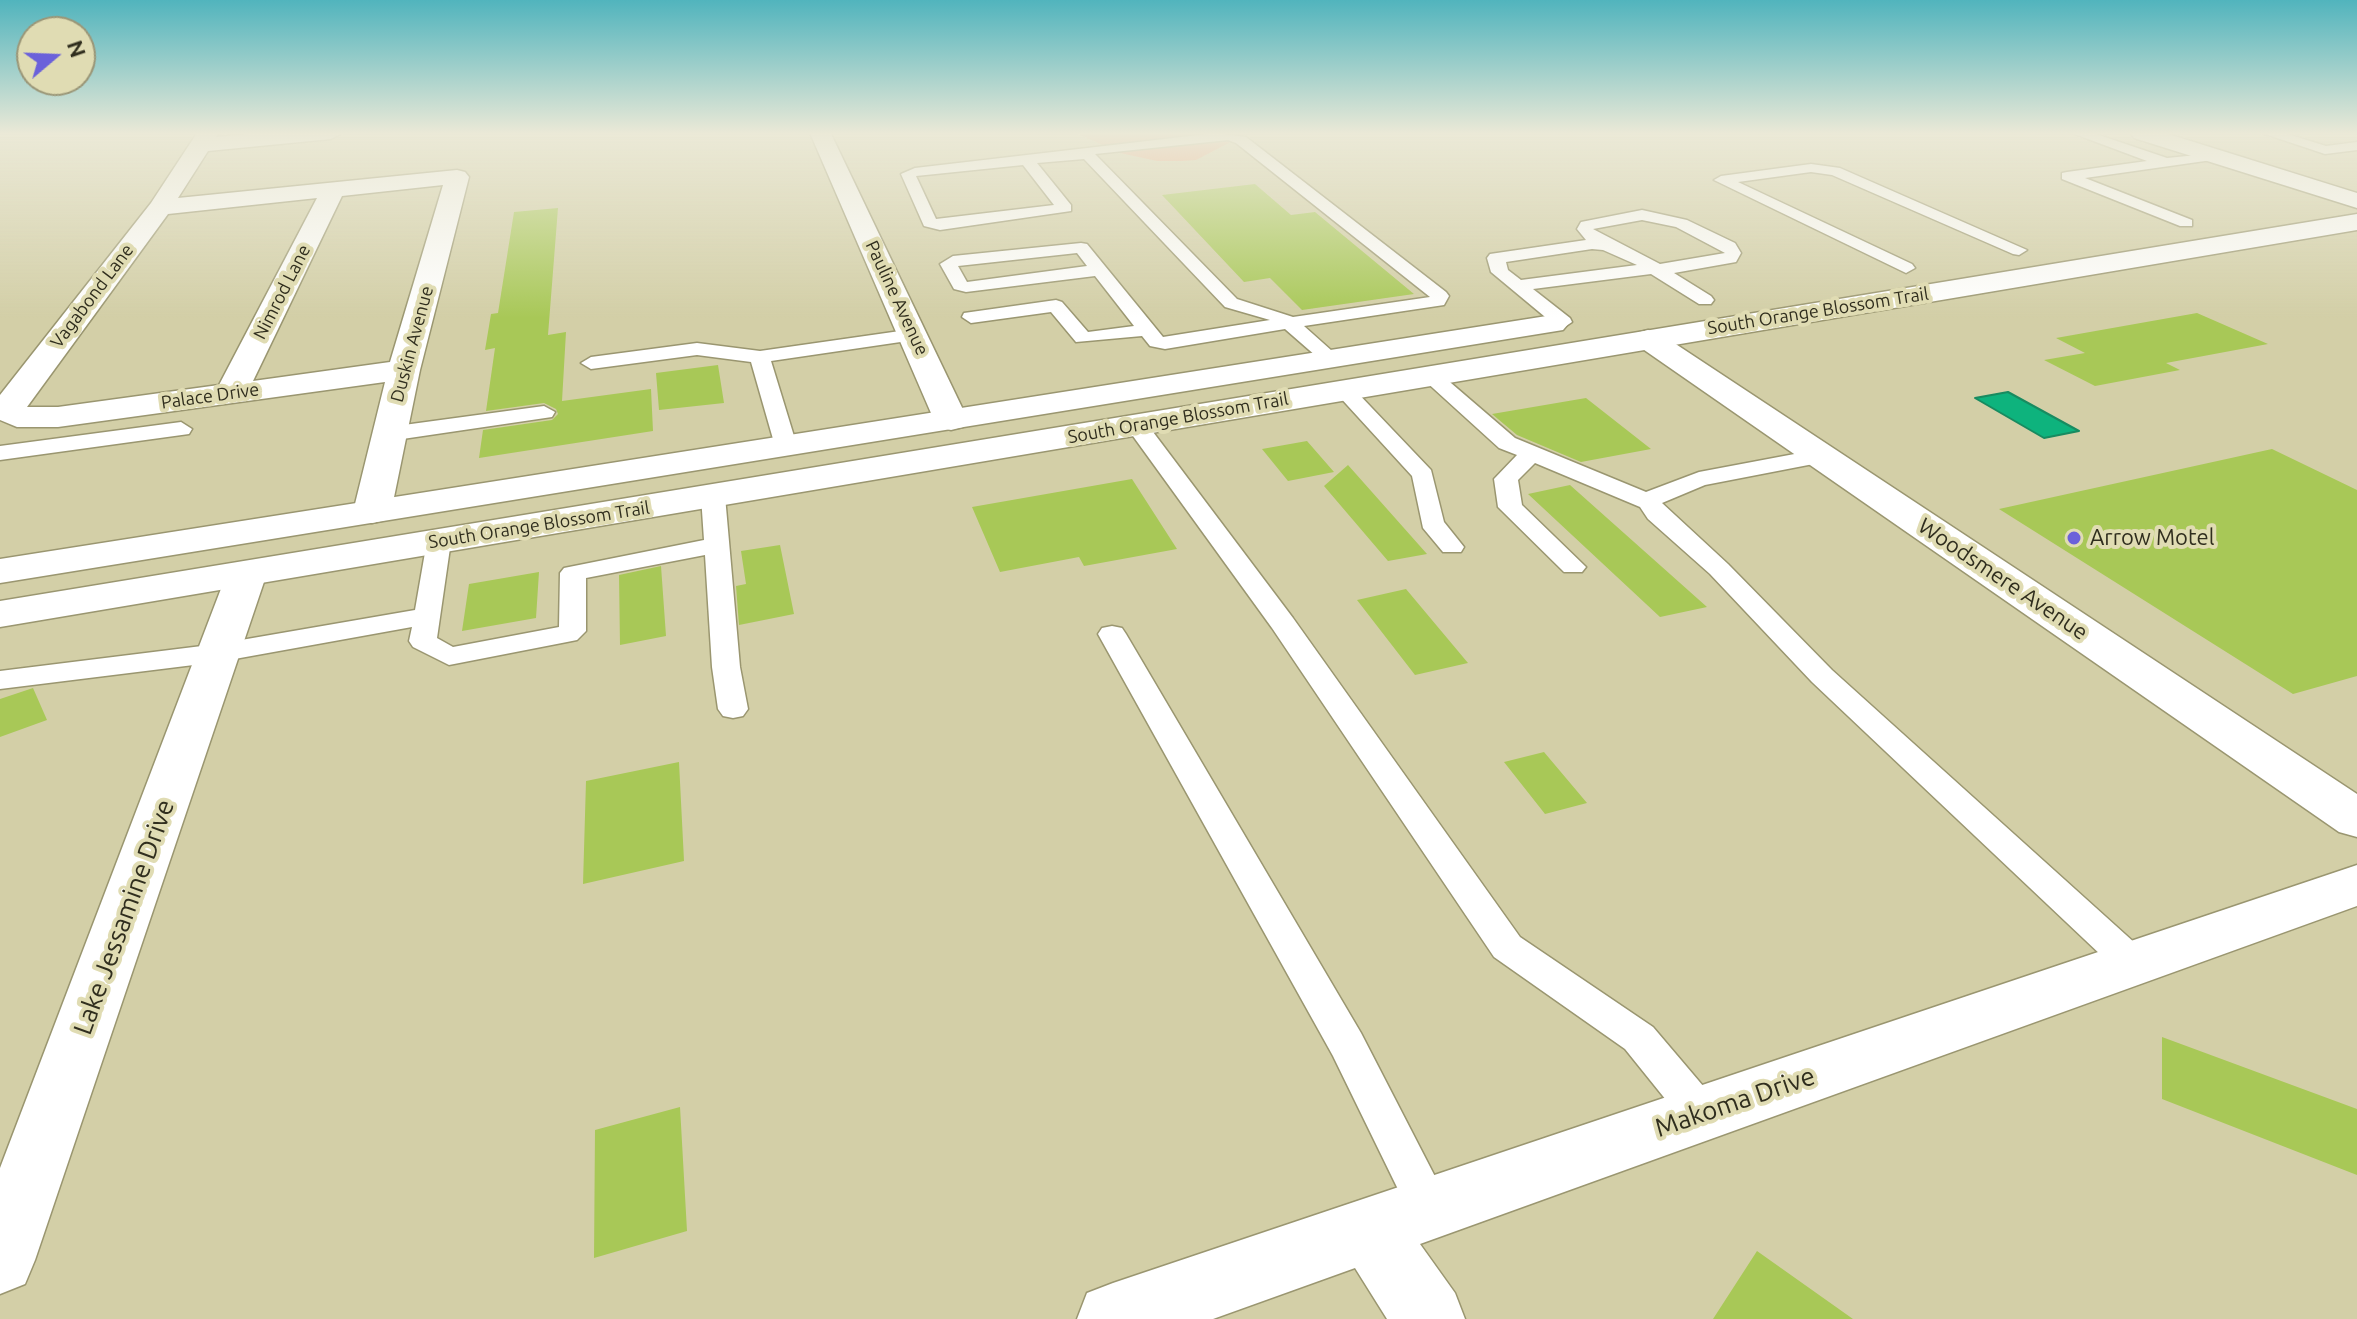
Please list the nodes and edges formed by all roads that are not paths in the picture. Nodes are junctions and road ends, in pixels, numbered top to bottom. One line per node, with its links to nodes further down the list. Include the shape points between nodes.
1 (168, 195): 14 (street, Vagabond Lane)
2 (287, 195): 14 (street)
3 (331, 195): 44 (street, Nimrod Lane)
4 (452, 195): 41 (street, Duskin Avenue)
5 (848, 195): 37 (street, Pauline Avenue)
6 (917, 195): 7 (lane, via 930,223 940,225 1065,208)
7 (1054, 195)
8 (1126, 195): 35 (lane, via 1231,303)
9 (1311, 195): 35 (lane, via 1440,296 1438,301)
10 (1752, 195): 24 (lane)
11 (1890, 195): 21 (lane)
12 (2114, 195): 17 (lane)
13 (2354, 200): 15 (street); 34 (street, South Orange Blossom Trail)
14 (160, 207): 47 (street, Vagabond Lane, via 10,404)
15 (2289, 207)
16 (2215, 218): 17 (street)
17 (2186, 223): 18 (street)
18 (2141, 230)
19 (1606, 245): 25 (lane); 25 (lane, via 1588,234 1587,225 1642,215 1681,223 1733,253 1730,258); 28 (lane, via 1496,258 1500,272)
20 (2049, 245): 21 (street)
21 (2019, 250): 22 (street)
22 (1977, 257)
23 (1934, 263): 24 (street, South Orange Blossom Trail)
24 (1906, 268): 27 (street, South Orange Blossom Trail)
25 (1656, 269): 28 (lane); 30 (lane)
26 (1099, 270): 26 (lane, via 1075,246 949,264 966,287); 36 (lane)
27 (1860, 275)
28 (1518, 286): 33 (lane)
29 (1736, 295): 30 (street, South Orange Blossom Trail)
30 (1705, 300): 34 (street, South Orange Blossom Trail)
31 (971, 317): 36 (lane, via 1056,306 1083,338)
32 (1591, 318): 33 (street, South Orange Blossom Trail)
33 (1563, 322): 39 (street, South Orange Blossom Trail)
34 (1655, 322): 42 (street, South Orange Blossom Trail); 56 (street, Woodsmere Avenue)
35 (1289, 323): 36 (lane, via 1165,343); 39 (lane)
36 (1147, 330)
37 (914, 335): 38 (lane); 48 (street, Pauline Avenue)
38 (760, 357): 40 (lane, via 697,349); 53 (lane)
39 (1331, 359): 45 (street, South Orange Blossom Trail)
40 (591, 363)
41 (404, 370): 44 (street, Palace Drive); 51 (street, Duskin Avenue)
42 (1430, 375): 43 (street, South Orange Blossom Trail); 55 (lane, via 1507,443)
43 (1344, 390): 49 (street, South Orange Blossom Trail); 63 (lane, via 1423,475 1432,523)
44 (231, 393): 47 (street, Palace Drive, via 58,417)
45 (1109, 395): 48 (street, South Orange Blossom Trail); 52 (street, via 1045,423)
46 (544, 412): 51 (lane)
47 (17, 417)
48 (951, 420): 53 (street, South Orange Blossom Trail); 57 (street, via 935,436)
49 (1136, 425): 52 (street, South Orange Blossom Trail); 76 (lane, via 1283,624 1507,947 1639,1038)
50 (181, 429): 54 (lane)
51 (389, 434): 60 (street, Duskin Avenue)
52 (1035, 442): 57 (street, South Orange Blossom Trail)
53 (786, 446): 60 (street, South Orange Blossom Trail)
54 (0, 453)
55 (1531, 454): 59 (lane); 64 (lane, via 1506,479 1510,507)
56 (1821, 456): 59 (lane, via 1699,479); 73 (street, Woodsmere Avenue)
57 (850, 473): 58 (street, South Orange Blossom Trail)
58 (713, 496): 61 (street, South Orange Blossom Trail); 62 (lane)
59 (1649, 502): 75 (lane, via 1822,676)
60 (372, 512): 65 (street, South Orange Blossom Trail)
61 (439, 541): 66 (street, South Orange Blossom Trail); 68 (lane)
62 (716, 545): 68 (lane, via 573,573 572,631 567,634 449,656 423,641); 72 (lane)
63 (1452, 547)
64 (1573, 567)
65 (0, 571)
66 (247, 573): 67 (street, South Orange Blossom Trail); 70 (street, Lake Jessamine Drive)
67 (0, 614)
68 (427, 616): 70 (lane)
69 (1112, 634): 77 (lane, via 1347,1045)
70 (218, 653): 71 (lane); 78 (street, Lake Jessamine Drive)
71 (0, 680)
72 (733, 709)
73 (2357, 819)
74 (2357, 885): 75 (street, Makoma Drive)
75 (2133, 963): 76 (street, Makoma Drive)
76 (1701, 1113): 77 (street, Makoma Drive)
77 (1399, 1219): 79 (street, Makoma Drive); 80 (street)
78 (0, 1260)
79 (1113, 1319)
80 (1429, 1319)

